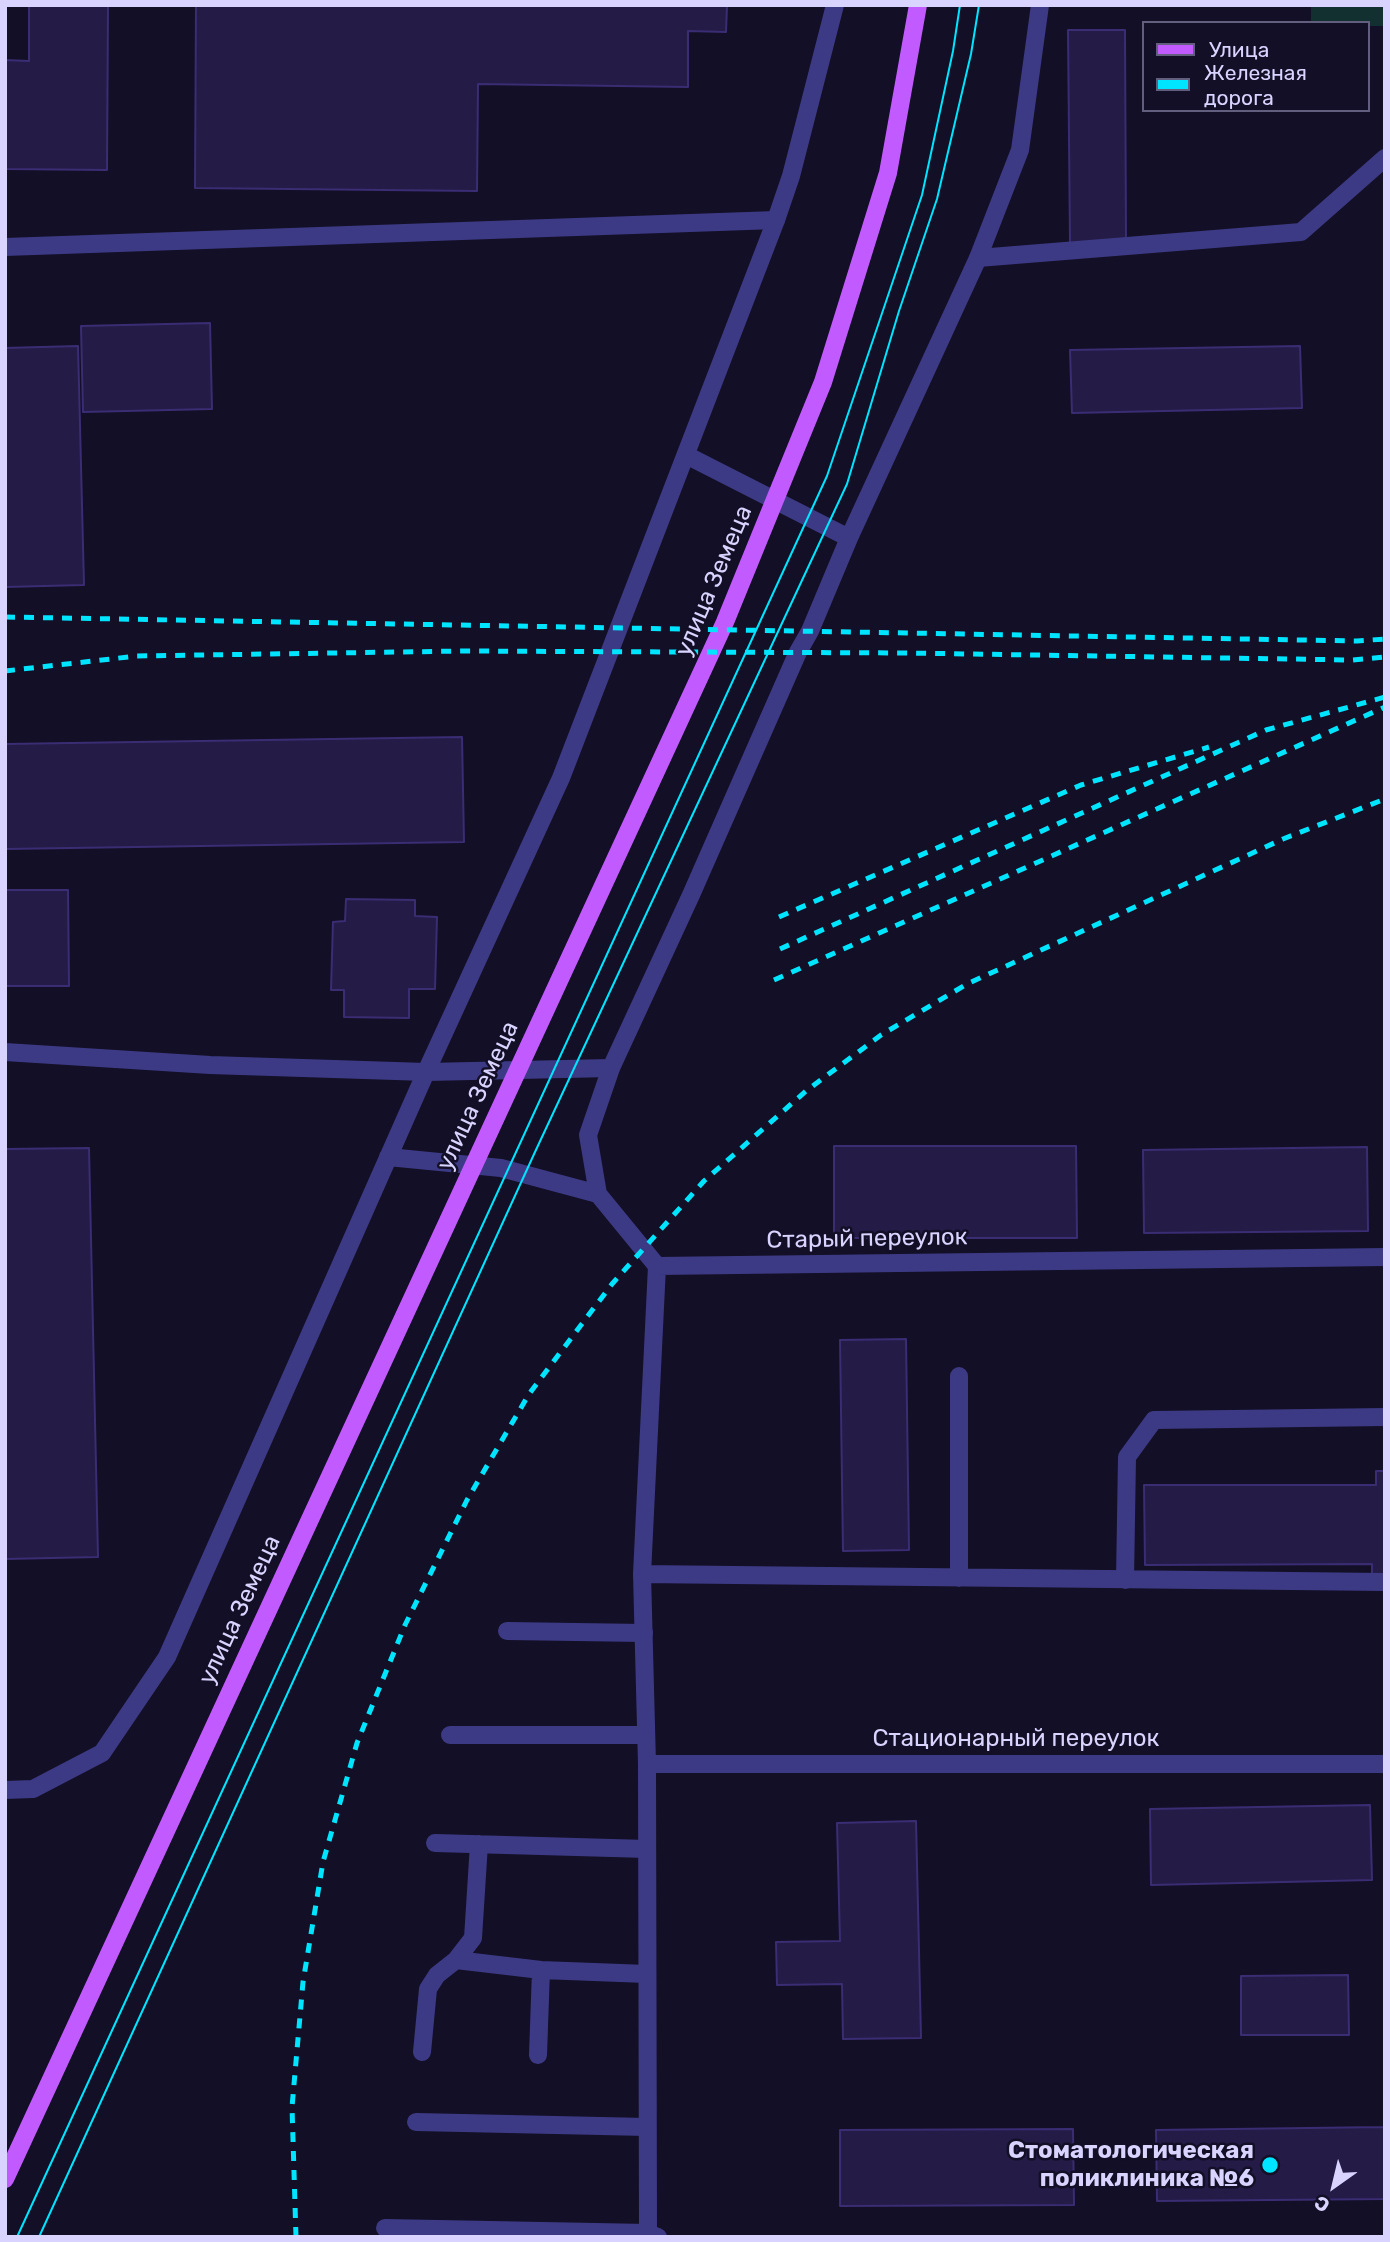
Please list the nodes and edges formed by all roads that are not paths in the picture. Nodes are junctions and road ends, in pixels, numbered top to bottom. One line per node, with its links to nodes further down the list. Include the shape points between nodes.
1 (835, 5): 5 (street)
2 (918, 5): 40 (main road, улица Земеца, via 888,173 832,356 724,622)
3 (1040, 5): 7 (street, via 1020,150)
4 (1385, 158): 7 (street, via 1301,232)
5 (776, 220): 6 (street); 8 (street)
6 (5, 247)
7 (978, 258): 9 (street)
8 (685, 455): 9 (street); 12 (street, via 561,778)
9 (849, 538): 11 (street)
10 (5, 1052): 12 (street)
11 (611, 1068): 12 (street); 14 (street, via 588,1135)
12 (426, 1072): 13 (street)
13 (388, 1157): 14 (street, via 500,1168); 29 (street, via 167,1657 102,1753 33,1789)
14 (598, 1194): 16 (street)
15 (1385, 1257): 16 (street, Старый переулок)
16 (657, 1266): 19 (street)
17 (959, 1376): 20 (street)
18 (1385, 1417): 21 (street, via 1154,1420 1127,1457)
19 (642, 1574): 20 (street); 24 (street)
20 (959, 1578): 21 (street)
21 (1125, 1580): 22 (street)
22 (1385, 1582)
23 (507, 1632): 24 (street)
24 (644, 1633): 26 (street)
25 (450, 1735): 26 (street)
26 (646, 1735): 27 (street)
27 (647, 1763): 28 (street, Стационарный переулок); 32 (street)
28 (1385, 1763)
29 (5, 1790)
30 (435, 1843): 31 (street)
31 (479, 1844): 32 (street); 33 (street, via 473,1938)
32 (647, 1849): 35 (street)
33 (456, 1960): 34 (street); 36 (street, via 428,1989)
34 (541, 1969): 35 (street); 37 (street)
35 (647, 1973): 39 (street)
36 (422, 2052)
37 (538, 2055)
38 (415, 2122): 39 (street)
39 (648, 2127): 42 (street)
40 (5, 2179)
41 (385, 2228): 42 (street)
42 (651, 2235)

